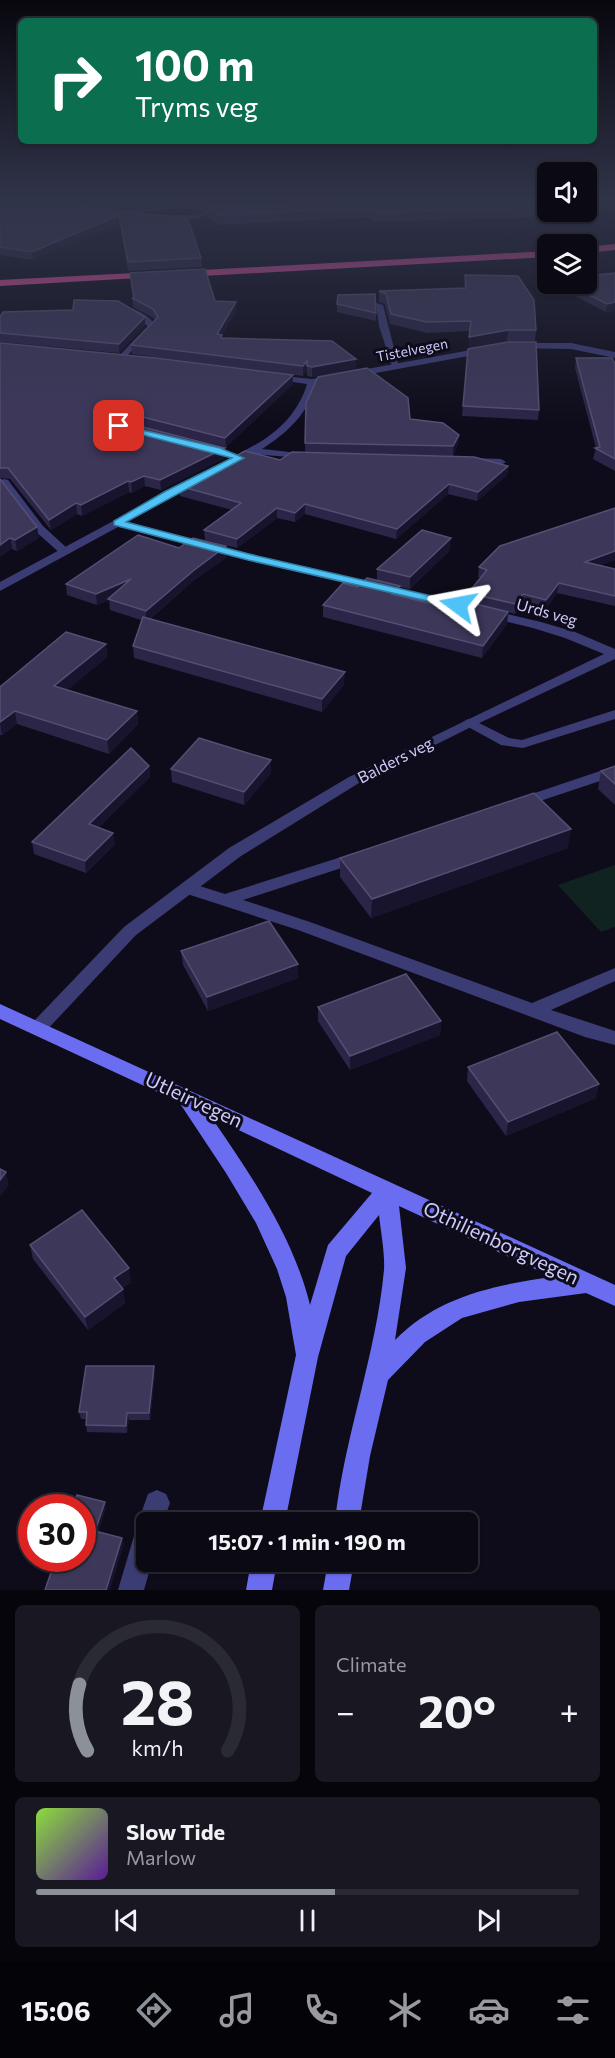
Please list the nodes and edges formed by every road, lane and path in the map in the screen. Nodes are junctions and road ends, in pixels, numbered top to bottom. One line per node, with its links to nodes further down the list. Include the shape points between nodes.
1 (235, 274): 2 (highway, via 176,278)
2 (259, 274)
3 (0, 283): 4 (highway, via 164,278)
4 (0, 290)
5 (116, 305): 9 (street, via 122,305 152,326)
6 (379, 305): 11 (street)
7 (615, 355): 11 (street, Tistelvegen, via 571,346 502,347)
8 (111, 357): 9 (street)
9 (122, 358): 10 (street)
10 (133, 359)
11 (396, 366): 13 (street, Tistelvegen)
12 (268, 376): 13 (street, Tistelvegen)
13 (312, 382): 15 (street, via 304,405 290,422)
14 (190, 444): 17 (street)
15 (251, 451): 16 (street); 17 (street)
16 (324, 457)
17 (240, 458): 21 (street)
18 (466, 461): 19 (street)
19 (501, 462)
20 (4, 482): 22 (street, via 26,513)
21 (117, 523): 22 (street); 24 (street, Urds veg, via 537,625)
22 (65, 552): 23 (street)
23 (0, 587)
24 (615, 654): 26 (street, Balders veg)
25 (615, 714): 26 (street, via 523,744 506,742)
26 (468, 723): 30 (street, Balders veg, via 354,780 235,852)
27 (615, 771): 28 (street)
28 (504, 808)
29 (370, 852): 31 (street)
30 (187, 888): 31 (street); 35 (street, Balders veg, via 130,931)
31 (226, 900): 33 (street)
32 (615, 974): 33 (street)
33 (533, 1010): 36 (street)
34 (0, 1011): 35 (main road, Utleirvegen)
35 (38, 1028): 37 (main road, Utleirvegen)
36 (615, 1038)
37 (183, 1094): 38 (main road, Utleirvegen); 41 (main road, via 260,1205 298,1299)
38 (387, 1190): 39 (main road, Othilienborgvegen); 41 (main road, via 336,1252); 42 (main road, via 395,1268)
39 (586, 1283): 40 (main road, Othilienborgvegen); 42 (main road, via 508,1293 448,1314 418,1334)
40 (615, 1296)
41 (306, 1358): 43 (main road)
42 (378, 1374): 44 (main road)
43 (274, 1512)
44 (349, 1512)
45 (136, 1572): 48 (street)
46 (262, 1572): 49 (main road)
47 (339, 1572): 50 (main road)
48 (131, 1590)
49 (259, 1590)
50 (336, 1590)

